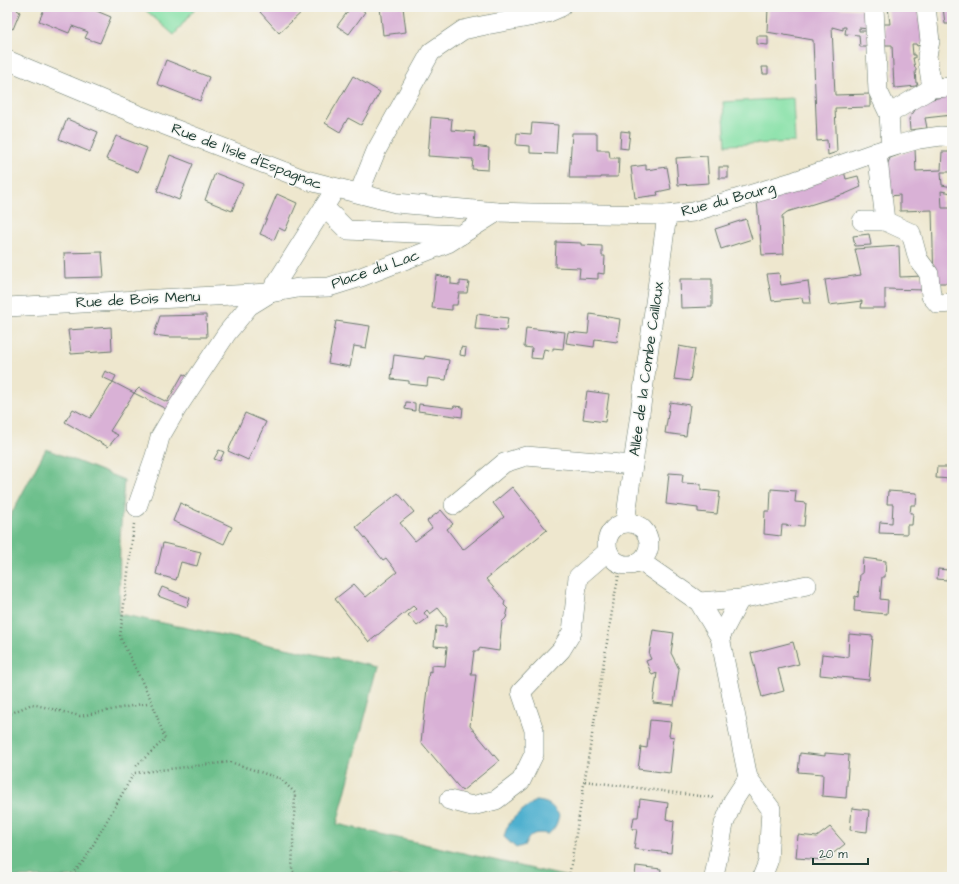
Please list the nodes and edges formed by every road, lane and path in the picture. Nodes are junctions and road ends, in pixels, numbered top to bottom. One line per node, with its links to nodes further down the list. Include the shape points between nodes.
1 (561, 7): 11 (street, via 547,13 463,30 431,52 376,151)
2 (874, 7): 7 (street, via 878,91)
3 (926, 7): 6 (street, via 930,41 927,56)
4 (7, 60): 10 (street, Rue de l'Isle d'Espagnac, via 306,180)
5 (952, 87): 6 (street)
6 (932, 88): 7 (street)
7 (889, 114): 9 (street)
8 (952, 137): 9 (street, Rue du Bourg, via 919,139)
9 (884, 149): 14 (street, Rue du Bourg, via 795,181 693,212); 16 (street, via 879,168)
10 (336, 188): 11 (street, Rue de l'Isle d'Espagnac); 12 (street)
11 (359, 193): 13 (street, Rue de l'Isle d'Espagnac, via 396,203)
12 (324, 207): 17 (street, via 347,230); 18 (street)
13 (497, 212): 14 (street, Rue du Bourg); 17 (street, Place du Lac)
14 (667, 215): 21 (street, Allée de la Combe Cailloux)
15 (862, 221): 16 (street)
16 (885, 221): 19 (street, via 911,233 918,259 929,274 931,296 938,304)
17 (461, 235): 18 (street, Place du Lac, via 448,243 329,287 298,288)
18 (270, 293): 20 (street, Rue de Bois Menu); 23 (street, via 249,306 177,408 160,437)
19 (952, 303)
20 (7, 307)
21 (633, 465): 22 (street, via 526,456 504,463); 24 (street, Allée de la Combe Cailloux)
22 (454, 505)
23 (137, 507): 30 (path, via 120,637)
24 (625, 523): 25 (street, via 610,533 607,545); 25 (street, via 639,526 648,536 649,544 645,557)
25 (623, 559): 28 (street); 34 (path, via 614,599); 35 (street, via 578,577 572,632 561,650 521,692 534,730 534,754 521,781 496,800 472,806)
26 (807, 585): 27 (street)
27 (740, 599): 28 (street); 29 (street)
28 (699, 602): 29 (street)
29 (720, 637): 33 (street)
30 (152, 702): 31 (path, via 80,716 32,704); 32 (path, via 165,739)
31 (7, 715)
32 (135, 767)
33 (748, 778): 36 (street); 41 (street, via 771,809 768,862)
34 (585, 781): 36 (path); 39 (path)
35 (449, 800)
36 (733, 801): 40 (street, via 724,824)
37 (69, 877): 38 (path, via 84,861 134,773 230,762 281,778 295,793 292,870)
38 (298, 877)
39 (569, 877)
40 (714, 877)
41 (762, 877)

